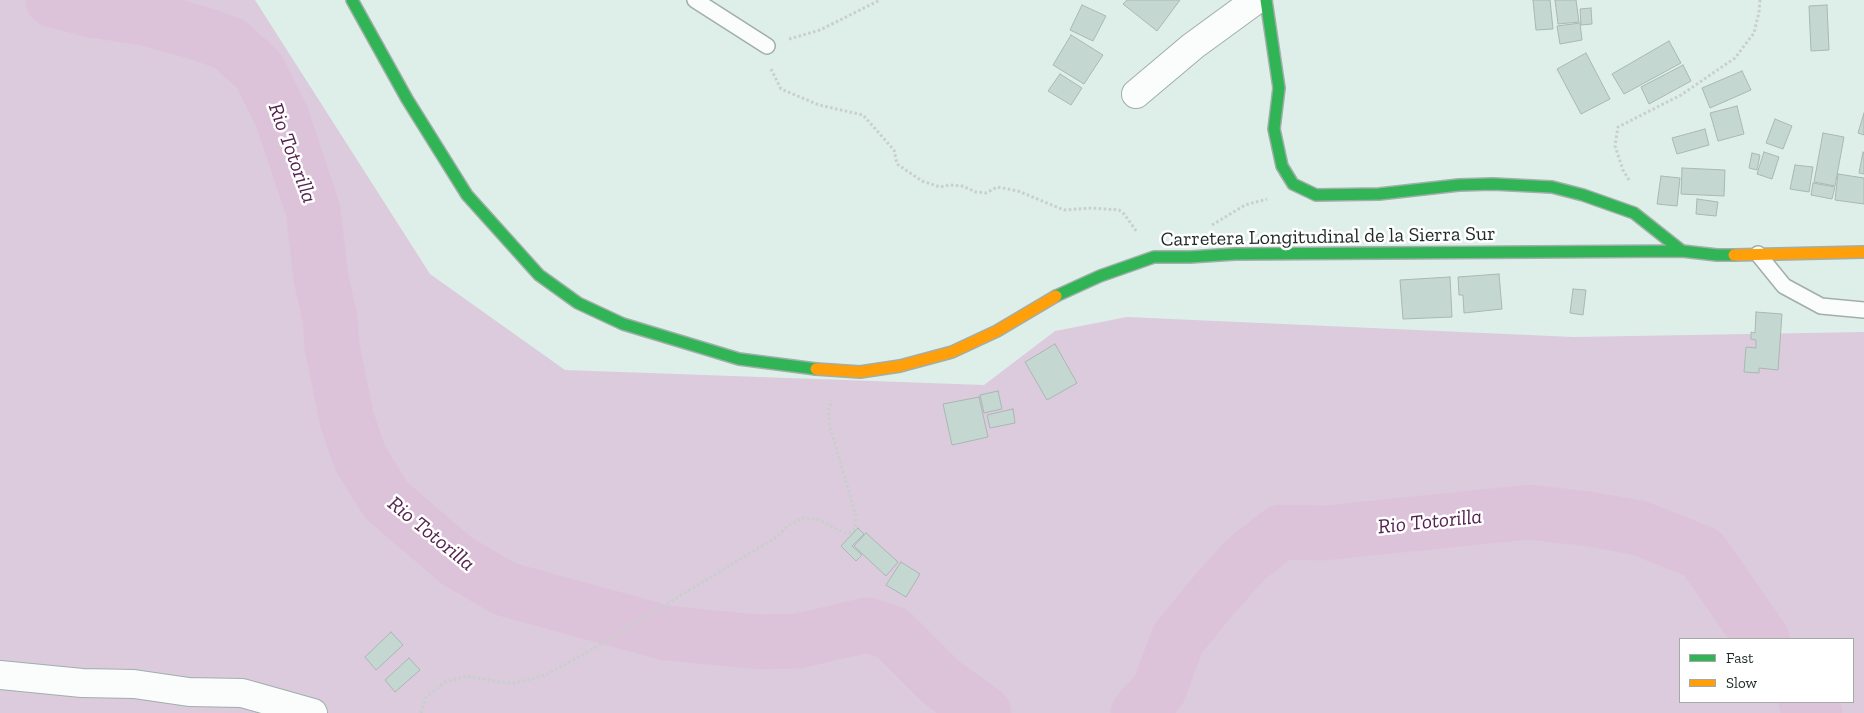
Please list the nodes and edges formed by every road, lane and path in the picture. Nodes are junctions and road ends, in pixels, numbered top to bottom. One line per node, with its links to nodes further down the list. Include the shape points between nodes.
1 (352, 0): 17 (main road, Carretera Longitudinal de la Sierra Sur, via 406,99 467,195 539,275 578,303 623,324 739,359)
2 (696, 0): 7 (lane)
3 (880, 0): 7 (path, via 820,30)
4 (1256, 0): 8 (street, via 1193,46)
5 (1266, 0): 9 (main road, via 1279,88 1274,129 1282,166)
6 (1760, 0): 10 (path, via 1754,33 1735,58 1681,95 1618,127 1615,146)
7 (767, 46): 14 (path, via 768,62 782,88 819,104 863,115 894,150 896,164 922,182 940,187 962,186 986,193 998,187 1064,210 1118,210)
8 (1136, 94)
9 (1293, 184): 11 (main road, via 1316,194 1379,194 1459,185 1552,187 1634,213); 15 (path, via 1269,199 1245,206 1212,225)
10 (1632, 184)
11 (1682, 251): 13 (main road, Carretera Longitudinal de la Sierra Sur, via 1717,255); 15 (main road, Carretera Longitudinal de la Sierra Sur, via 1235,254)
12 (1864, 252): 13 (main road, Carretera Longitudinal de la Sierra Sur)
13 (1758, 254): 16 (lane, via 1784,286 1821,306)
14 (1154, 257): 15 (main road, Carretera Longitudinal de la Sierra Sur); 17 (main road, Carretera Longitudinal de la Sierra Sur, via 1049,299 996,331 952,352 900,366)
15 (1190, 258)
16 (1864, 310)
17 (860, 372): 20 (path, via 831,401 828,410 856,516 856,529 843,532 817,519 804,518 546,675 516,683 467,676 445,682 426,697)
18 (0, 675): 19 (street, via 134,684 189,692 242,693)
19 (313, 713)
20 (420, 713)

